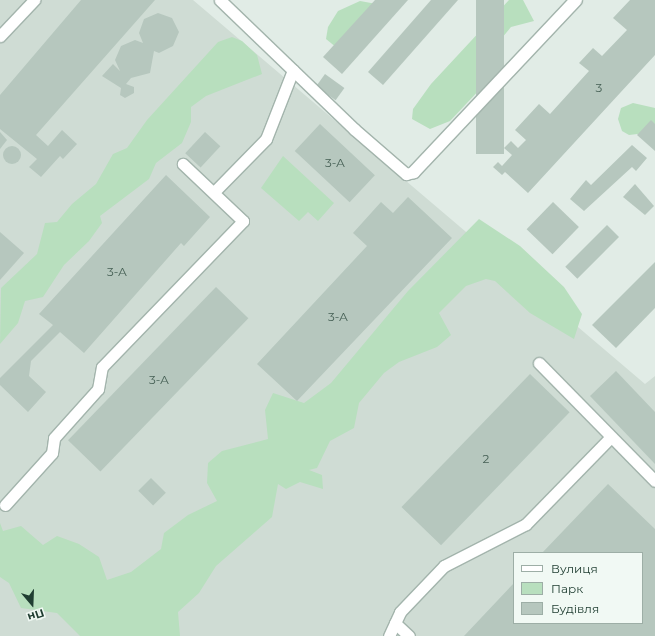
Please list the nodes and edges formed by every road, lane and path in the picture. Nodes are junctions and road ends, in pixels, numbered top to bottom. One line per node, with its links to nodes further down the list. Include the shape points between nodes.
1 (34, 0): 4 (lane)
2 (220, 0): 5 (lane)
3 (574, 1): 7 (street)
4 (0, 36)
5 (292, 70): 7 (lane, via 406,174); 8 (lane, via 266,139)
6 (184, 164): 8 (lane)
7 (414, 172)
8 (214, 192): 12 (lane, via 243,221 102,367 98,389 54,438 52,453)
9 (540, 363): 10 (lane)
10 (610, 438): 11 (lane); 13 (lane, via 526,524 444,566 400,612)
11 (655, 481)
12 (5, 505)
13 (395, 623): 14 (lane); 15 (lane)
14 (389, 636)
15 (409, 636)

